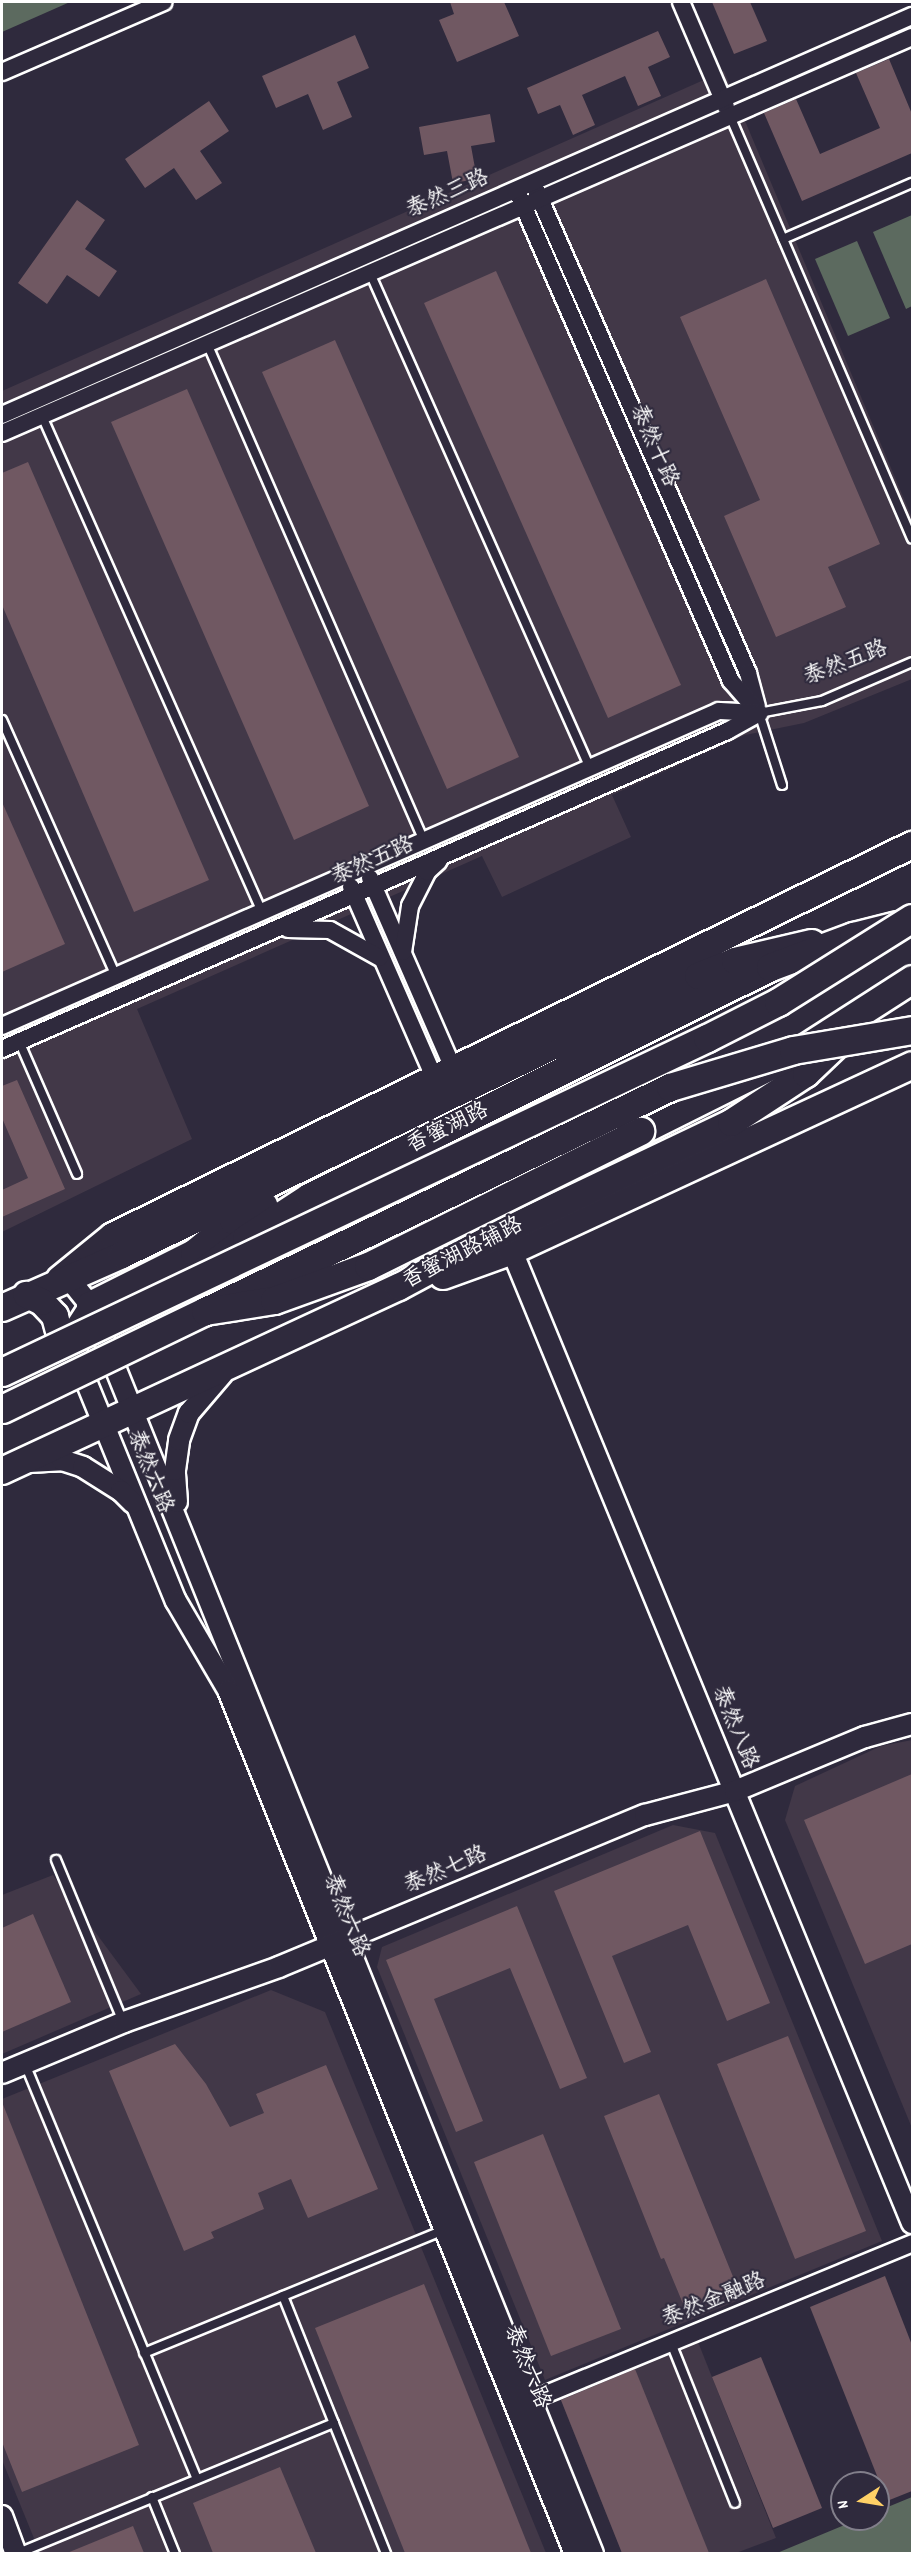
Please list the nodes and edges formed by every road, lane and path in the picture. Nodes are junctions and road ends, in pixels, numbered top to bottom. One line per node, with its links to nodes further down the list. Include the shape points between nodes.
1 (164, 2): 5 (street)
2 (681, 2): 6 (street)
3 (912, 16): 6 (street, 泰然三路)
4 (912, 37): 7 (street, 泰然三路)
5 (2, 72)
6 (723, 99): 7 (street); 8 (street, 泰然三路)
7 (730, 116): 11 (street, 泰然三路); 13 (lane)
8 (533, 182): 10 (street, 泰然三路); 11 (street, 泰然十路)
9 (912, 183): 13 (lane)
10 (516, 189): 12 (street, 泰然十路); 15 (street, 泰然三路)
11 (540, 199): 12 (street, 泰然三路); 22 (street, 泰然十路, via 748,673)
12 (523, 206): 14 (street, 泰然三路); 22 (street, 泰然十路, via 731,681)
13 (783, 239): 20 (lane)
14 (370, 273): 16 (street, 泰然三路); 24 (lane)
15 (200, 328): 16 (lane); 17 (street, 泰然三路)
16 (207, 344): 18 (street, 泰然三路); 26 (lane)
17 (2, 415)
18 (42, 416): 19 (street, 泰然三路); 33 (lane)
19 (2, 433)
20 (912, 538)
21 (912, 662): 22 (lane, 泰然五路, via 822,701)
22 (759, 713): 24 (street, 泰然五路, via 719,711); 25 (lane, 泰然十路); 28 (street, 泰然五路, via 728,731)
23 (2, 720): 39 (lane)
24 (590, 768): 26 (street, 泰然五路)
25 (782, 785)
26 (424, 841): 29 (street, 泰然五路)
27 (912, 845): 46 (main road)
28 (444, 856): 31 (street, 泰然五路); 37 (street, via 428,872 410,906)
29 (365, 867): 30 (street, 泰然五路); 31 (street)
30 (345, 875): 32 (street); 33 (street, 泰然五路)
31 (374, 886): 32 (street, 泰然五路); 37 (street)
32 (354, 895): 35 (street, 泰然五路); 38 (street)
33 (262, 912): 39 (street, 泰然五路)
34 (912, 919): 36 (highway, 香蜜湖路); 51 (highway, bridge, via 846,962 747,1017)
35 (269, 932): 38 (street, via 296,928 330,930); 43 (street, 泰然五路)
36 (853, 936): 47 (main road, via 773,950 698,976); 51 (highway, 香蜜湖路, via 770,967 301,1202)
37 (403, 953): 46 (street)
38 (383, 959): 46 (street)
39 (117, 976): 41 (street, 泰然五路)
40 (903, 985): 52 (main road, 香蜜湖路辅路, via 806,1074 769,1102); 56 (highway, bridge, via 801,1051 368,1266 274,1300)
41 (2, 1026)
42 (912, 1030): 56 (highway, bridge, via 793,1050 670,1087)
43 (19, 1041): 44 (street, 泰然五路); 48 (lane)
44 (2, 1049)
45 (912, 1065): 49 (main road)
46 (445, 1074): 50 (main road, via 113,1236)
47 (333, 1152): 50 (main road, via 122,1255); 54 (main road, via 281,1196 233,1221 195,1253)
48 (77, 1174)
49 (512, 1251): 52 (main road, via 478,1266); 67 (street, 泰然八路)
50 (60, 1279): 53 (main road); 54 (street, 泰然六路, via 74,1285)
51 (191, 1280): 58 (highway, 香蜜湖路, bridge)
52 (399, 1287): 57 (main road, 香蜜湖路辅路)
53 (27, 1295): 55 (main road); 59 (main road, via 42,1302 55,1316 60,1335 55,1358)
54 (90, 1305): 61 (street, 泰然六路); 62 (street, 泰然六路, via 75,1328 75,1350)
55 (2, 1308)
56 (205, 1311): 60 (highway, bridge)
57 (245, 1355): 61 (main road, 香蜜湖路辅路); 65 (street, 泰然六路, via 213,1380 189,1413 179,1440 175,1470)
58 (2, 1372)
59 (2, 1389)
60 (2, 1409)
61 (132, 1409): 62 (main road, 香蜜湖路辅路); 65 (street, 泰然六路)
62 (103, 1423): 63 (main road, 香蜜湖路辅路); 64 (street, 泰然六路)
63 (8, 1468): 64 (street, via 63,1460 83,1467 122,1491)
64 (138, 1509): 69 (street, 泰然六路, via 176,1601 222,1677)
65 (184, 1534): 69 (street, 泰然六路)
66 (912, 1724): 67 (street, 泰然七路, via 865,1737)
67 (735, 1791): 69 (street, 泰然七路, via 645,1815); 73 (street, 泰然八路)
68 (56, 1860): 70 (lane)
69 (339, 1942): 70 (street, 泰然七路); 74 (street, 泰然六路)
70 (124, 2022): 71 (street, 泰然七路)
71 (25, 2064): 72 (street, 泰然七路); 78 (lane)
72 (2, 2073)
73 (912, 2223)
74 (453, 2227): 76 (lane); 79 (street, 泰然六路); 88 (street, 泰然六路)
75 (912, 2243): 77 (street, 泰然金融路)
76 (283, 2296): 78 (lane); 80 (lane)
77 (671, 2343): 79 (street, 泰然金融路); 83 (lane)
78 (144, 2353): 81 (lane)
79 (532, 2400): 89 (street, 泰然六路)
80 (334, 2423): 81 (lane); 87 (lane)
81 (197, 2479): 82 (lane)
82 (152, 2497): 85 (lane); 86 (lane)
83 (735, 2503)
84 (2, 2516): 85 (street)
85 (16, 2553)
86 (175, 2553)
87 (386, 2553)
88 (575, 2553)
89 (593, 2553)

